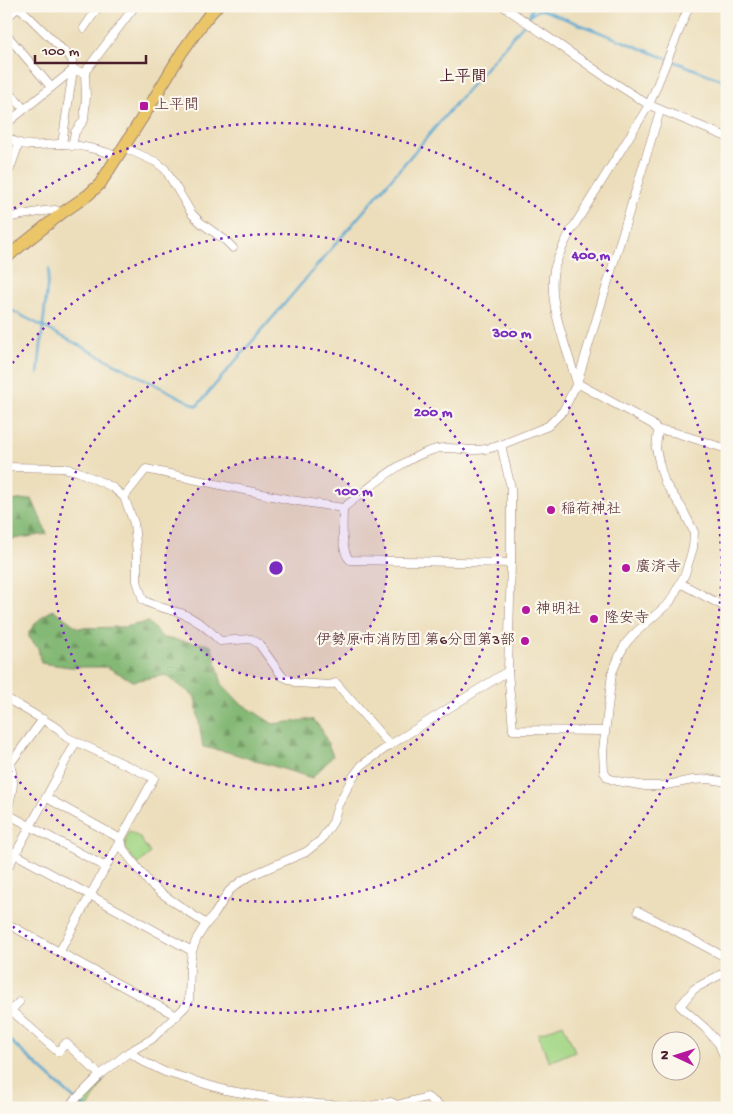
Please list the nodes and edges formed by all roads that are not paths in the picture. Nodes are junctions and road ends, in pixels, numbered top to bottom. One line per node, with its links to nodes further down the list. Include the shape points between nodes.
1 (99, 6): 8 (street)
2 (135, 6): 11 (street)
3 (217, 6): 23 (main road, via 182,52)
4 (503, 6): 14 (street)
5 (689, 6): 14 (street)
6 (20, 7): 7 (street); 10 (street, via 72,59)
7 (6, 18)
8 (84, 28)
9 (6, 34): 12 (street)
10 (73, 70): 11 (street); 12 (street); 21 (street)
11 (85, 73): 22 (street, via 84,120 75,132)
12 (51, 87): 15 (street)
13 (6, 88): 15 (street)
14 (649, 105): 16 (street); 29 (street, via 569,234 554,270 556,314)
15 (24, 109): 17 (street)
16 (660, 111): 19 (street); 29 (street)
17 (6, 124)
18 (6, 136): 20 (street)
19 (727, 137)
20 (19, 143): 21 (street); 24 (street)
21 (62, 144): 22 (street)
22 (72, 146): 23 (street, via 113,154)
23 (120, 152): 25 (main road, via 94,190); 27 (street, via 156,162 165,169 192,214)
24 (10, 169)
25 (62, 213): 26 (street, via 55,210); 28 (main road)
26 (6, 218)
27 (233, 248)
28 (6, 258)
29 (577, 384): 30 (street); 31 (street, via 563,411 548,426)
30 (658, 430): 32 (street); 37 (street, via 656,448 665,483 694,532 693,548)
31 (501, 445): 35 (street, via 475,450 438,449 426,453 404,463); 36 (street, via 511,488)
32 (727, 449)
33 (6, 467): 34 (street, via 77,470 112,487)
34 (124, 497): 35 (street, via 146,468 291,500); 44 (street, via 134,523 137,581 143,600 197,621 220,641 251,639 259,644 282,676 298,683 336,683)
35 (343, 508): 36 (street, via 343,540 350,560)
36 (511, 563): 39 (street)
37 (680, 582): 38 (street); 42 (street, via 670,602 634,634 620,652 612,673)
38 (727, 608)
39 (508, 671): 42 (street, via 513,730); 44 (street)
40 (6, 698): 41 (street)
41 (43, 719): 43 (street); 47 (street, via 10,764 13,790)
42 (605, 731): 45 (street, via 604,772 608,778 645,786 709,779)
43 (76, 742): 46 (street); 49 (street, via 154,778)
44 (390, 745): 57 (street, via 362,765 353,777 333,822 321,840 306,852 240,882)
45 (727, 782)
46 (47, 798): 48 (street); 49 (street)
47 (6, 811): 48 (street)
48 (31, 826): 51 (street); 52 (street)
49 (121, 839): 52 (street); 57 (street, via 123,849 150,884)
50 (6, 849): 51 (street)
51 (15, 854): 53 (street); 54 (street)
52 (106, 867): 54 (street)
53 (6, 871)
54 (91, 895): 58 (street); 59 (street)
55 (638, 911): 60 (street)
56 (6, 923): 58 (street)
57 (206, 924): 59 (street)
58 (60, 951): 64 (street)
59 (192, 951): 64 (street, via 189,1000)
60 (727, 959)
61 (727, 970): 66 (street, via 694,989 680,1006 719,1044)
62 (19, 1002): 63 (street)
63 (8, 1011): 67 (street, via 58,1052 66,1042)
64 (177, 1016): 65 (street, via 152,1039)
65 (129, 1052): 67 (street); 68 (street, via 165,1072 225,1090 318,1104 368,1107 391,1102)
66 (727, 1064)
67 (100, 1075): 69 (street)
68 (398, 1106): 70 (street, via 427,1097)
69 (70, 1107)
70 (443, 1108)

